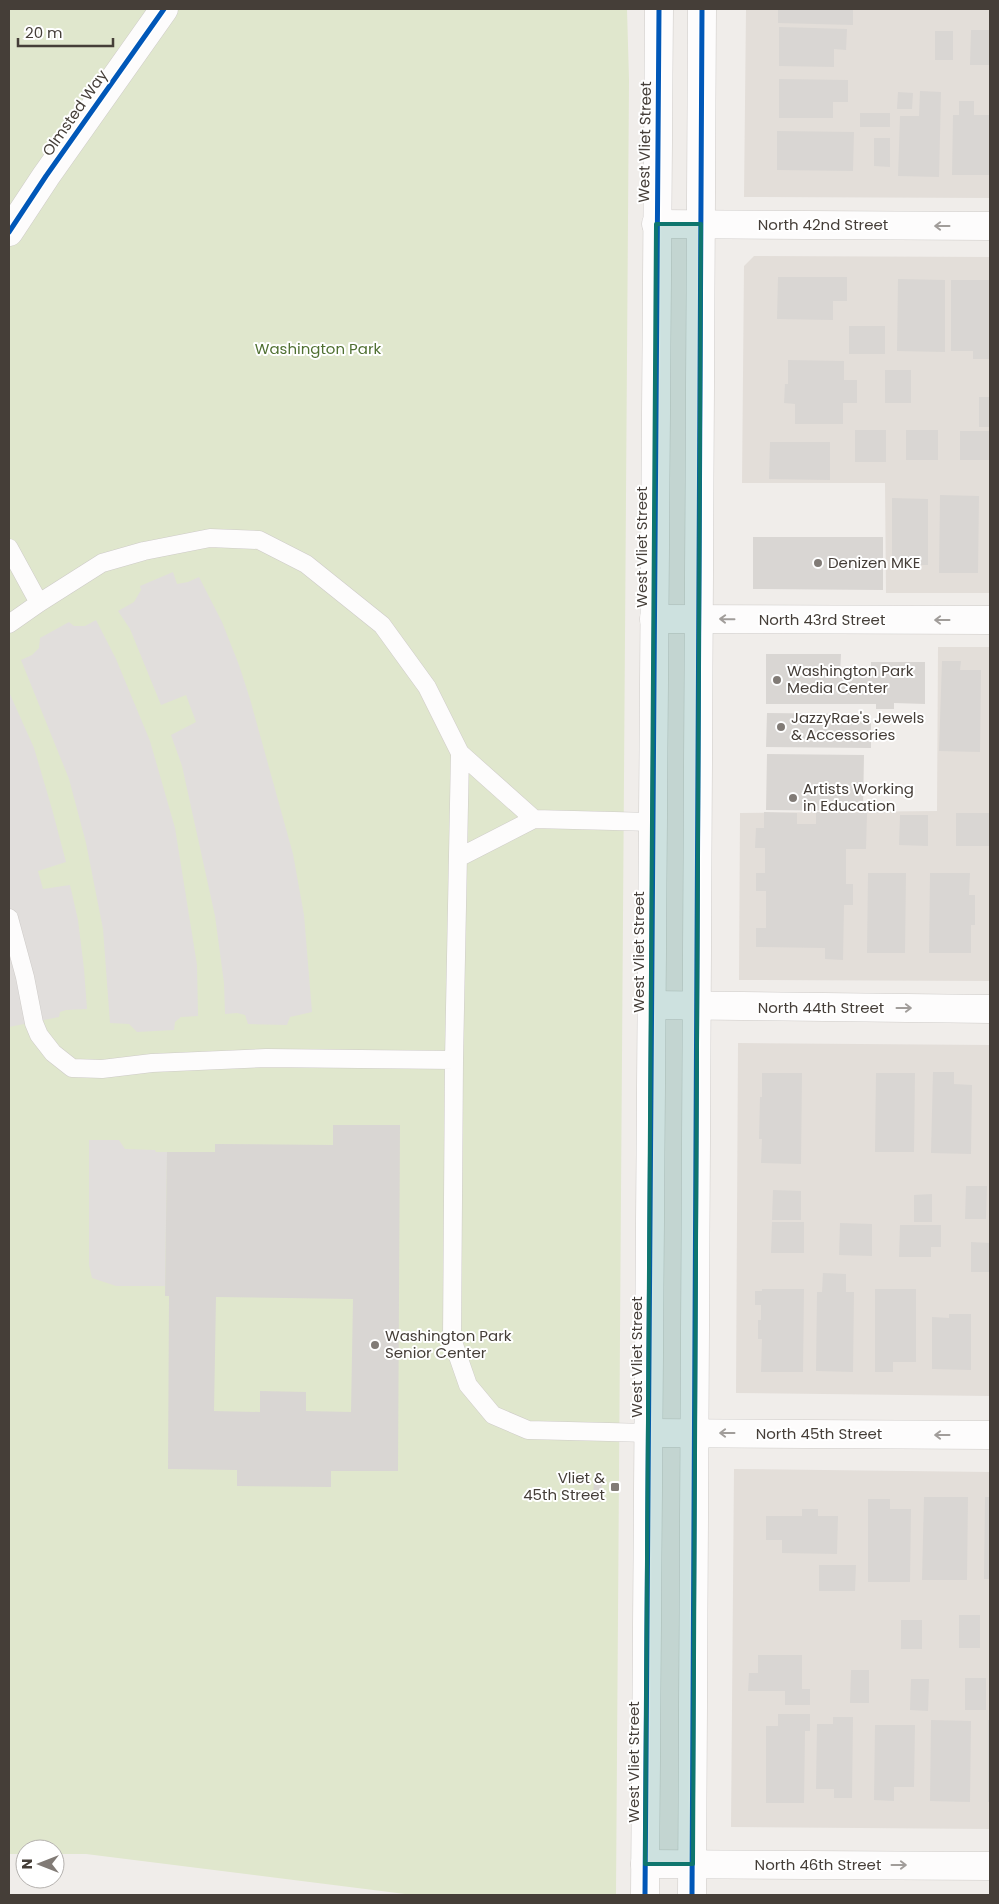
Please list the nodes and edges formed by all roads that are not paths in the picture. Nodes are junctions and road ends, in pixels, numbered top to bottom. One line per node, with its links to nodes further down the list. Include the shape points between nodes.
1 (164, 9): 7 (street, Olmsted Way)
2 (658, 9): 4 (street, West Vliet Street)
3 (702, 9): 5 (street)
4 (656, 224): 5 (street, North 42nd Street); 10 (street, West Vliet Street)
5 (701, 224): 6 (street, North 42nd Street, one-way to 5); 11 (street)
6 (990, 226)
7 (9, 232)
8 (9, 548): 9 (lane)
9 (39, 603): 13 (lane); 14 (lane, via 102,563 210,538 259,540 306,564 382,625 427,687)
10 (654, 619): 11 (street, North 43rd Street); 16 (street, West Vliet Street)
11 (699, 619): 12 (street, North 43rd Street, one-way to 11); 20 (street)
12 (990, 620)
13 (9, 624)
14 (460, 753): 15 (lane); 17 (lane)
15 (534, 819): 16 (lane); 17 (lane)
16 (653, 822): 19 (street, West Vliet Street)
17 (458, 858): 22 (lane)
18 (9, 918): 22 (lane, via 39,1035 53,1053 72,1068 102,1069 152,1063 266,1058)
19 (651, 1005): 20 (street, North 44th Street); 23 (street, West Vliet Street)
20 (697, 1006): 21 (street, North 44th Street, one-way to 21); 24 (street)
21 (990, 1009)
22 (454, 1060): 23 (lane, via 452,1339 468,1385 493,1415 528,1430)
23 (648, 1432): 24 (street, North 45th Street); 26 (street, West Vliet Street)
24 (695, 1434): 25 (street, North 45th Street, one-way to 24); 27 (street)
25 (990, 1435)
26 (645, 1864): 27 (street, North 46th Street); 29 (street, West Vliet Street)
27 (693, 1864): 28 (street, North 46th Street, one-way to 28); 30 (street)
28 (990, 1866)
29 (645, 1895)
30 (692, 1895)

